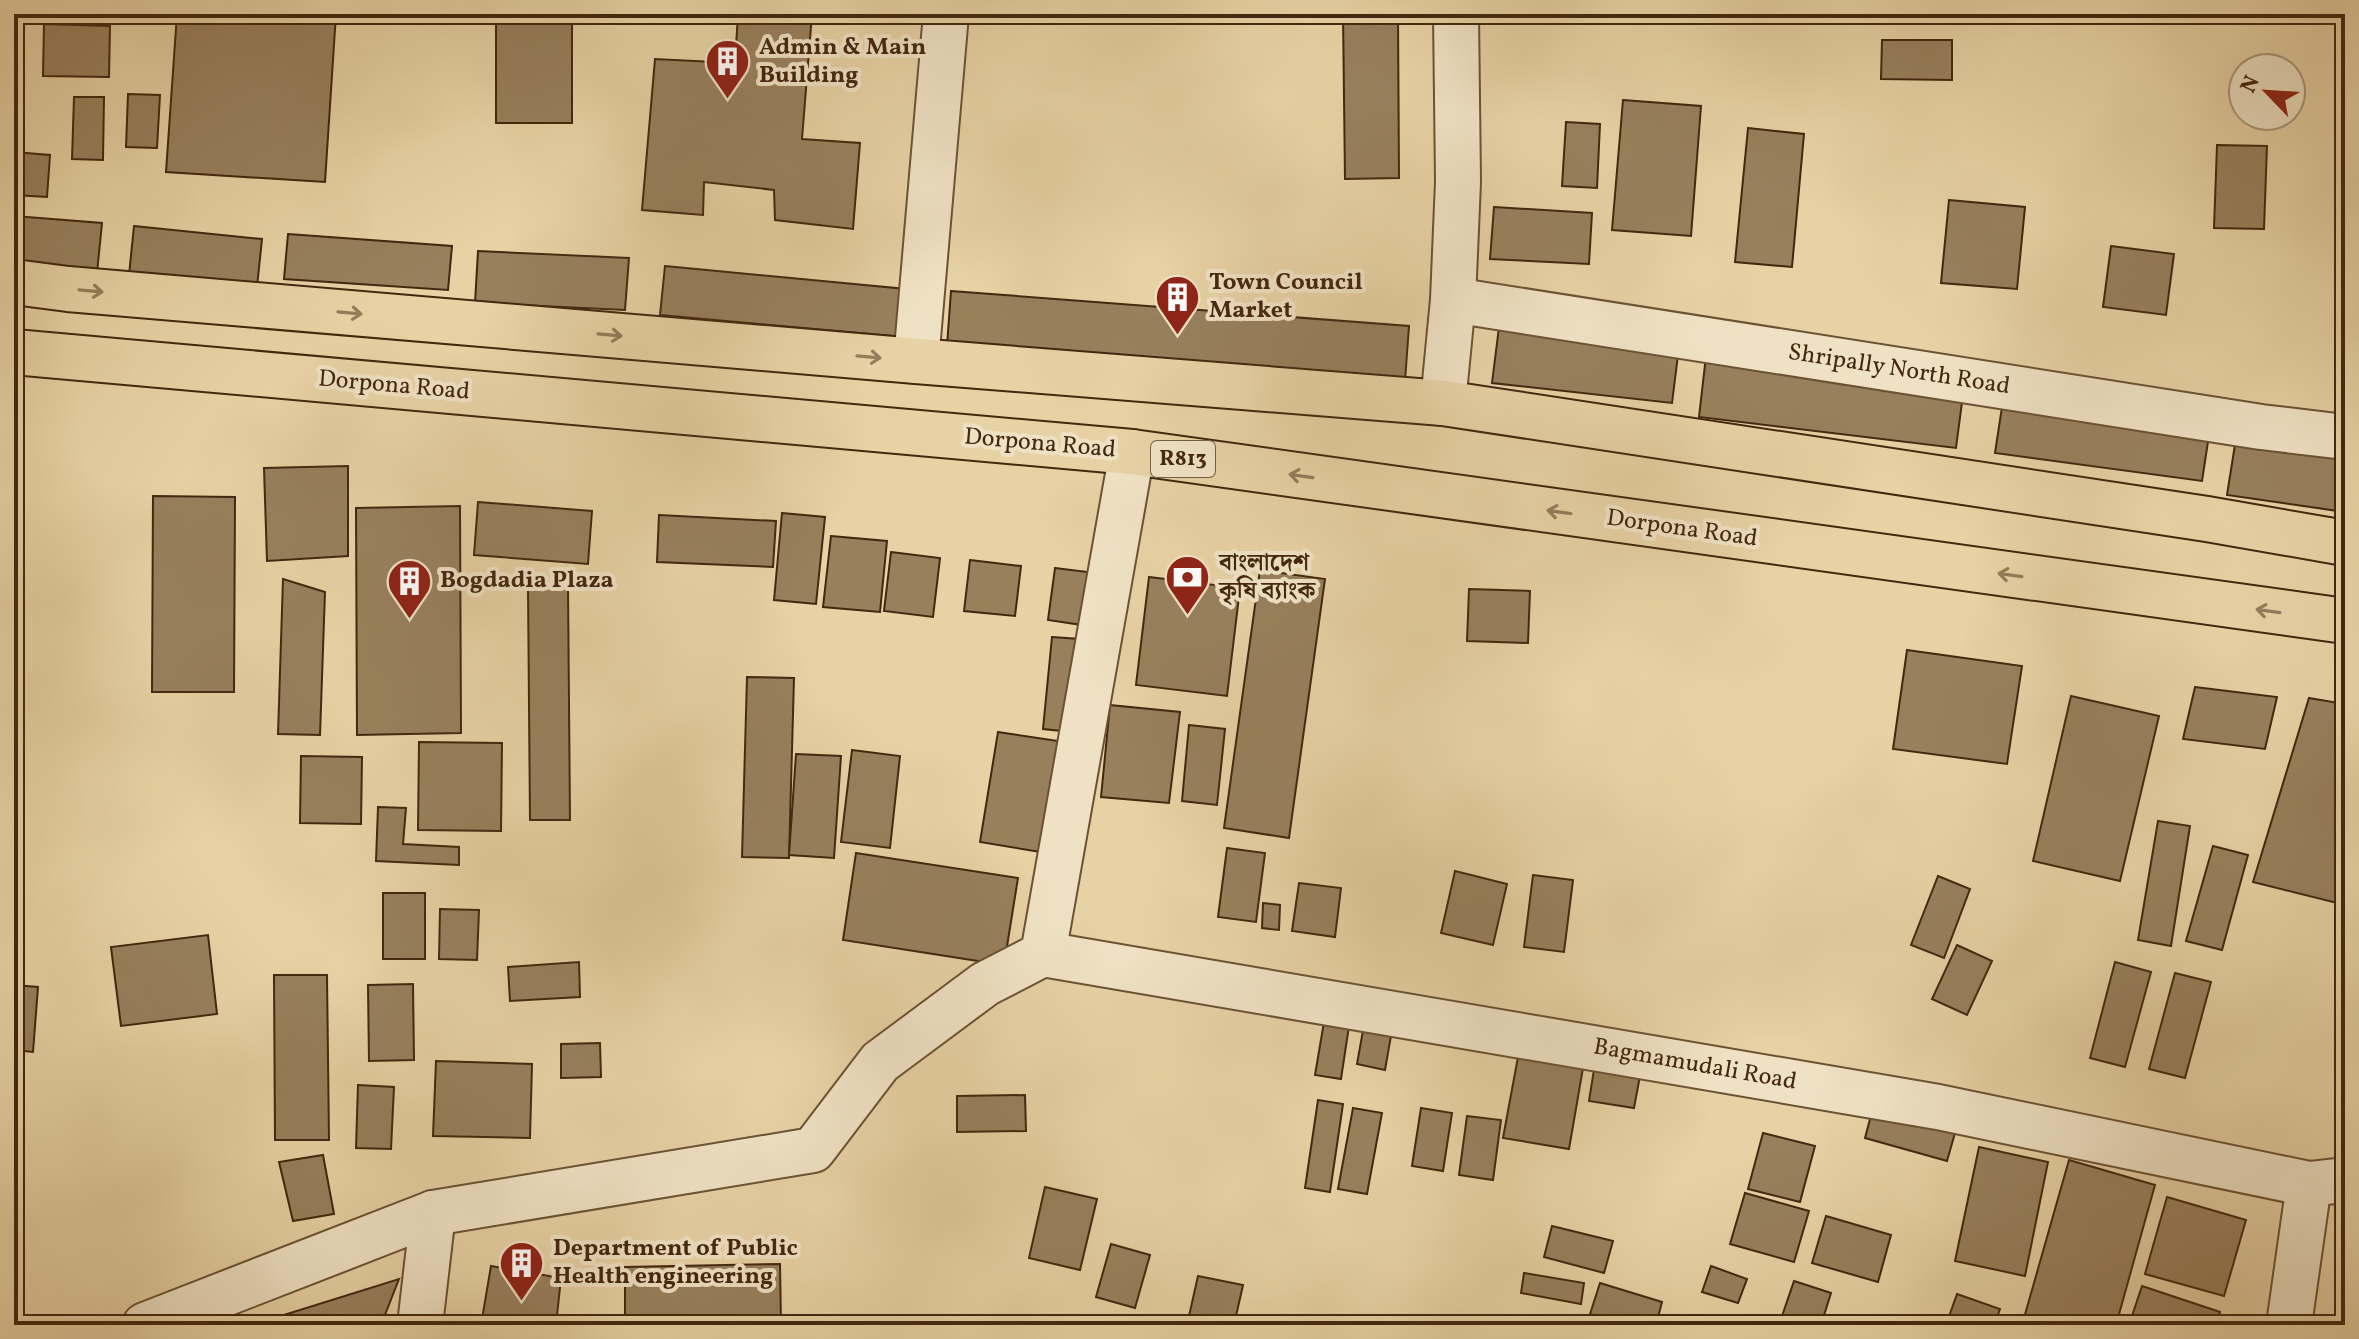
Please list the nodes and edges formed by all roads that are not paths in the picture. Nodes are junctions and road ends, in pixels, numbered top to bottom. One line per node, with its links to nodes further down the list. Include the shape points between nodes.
1 (946, 14): 6 (street)
2 (1456, 14): 4 (street)
3 (14, 282): 6 (main road, one-way to 6)
4 (1453, 300): 7 (street); 8 (street, Shripally North Road)
5 (14, 352): 9 (main road, Dorpona Road / R813)
6 (916, 361): 7 (main road)
7 (1443, 403): 10 (main road)
8 (2345, 437)
9 (1132, 452): 11 (main road, Dorpona Road / R813, one-way to 9); 12 (street)
10 (2345, 543)
11 (2345, 621)
12 (1043, 954): 13 (street, Bagmamudali Road, via 1938,1107); 14 (street, via 985,984 880,1062 813,1150)
13 (2327, 1182): 17 (street)
14 (433, 1213): 15 (street); 16 (street)
15 (145, 1325)
16 (420, 1325)
17 (2289, 1325)

